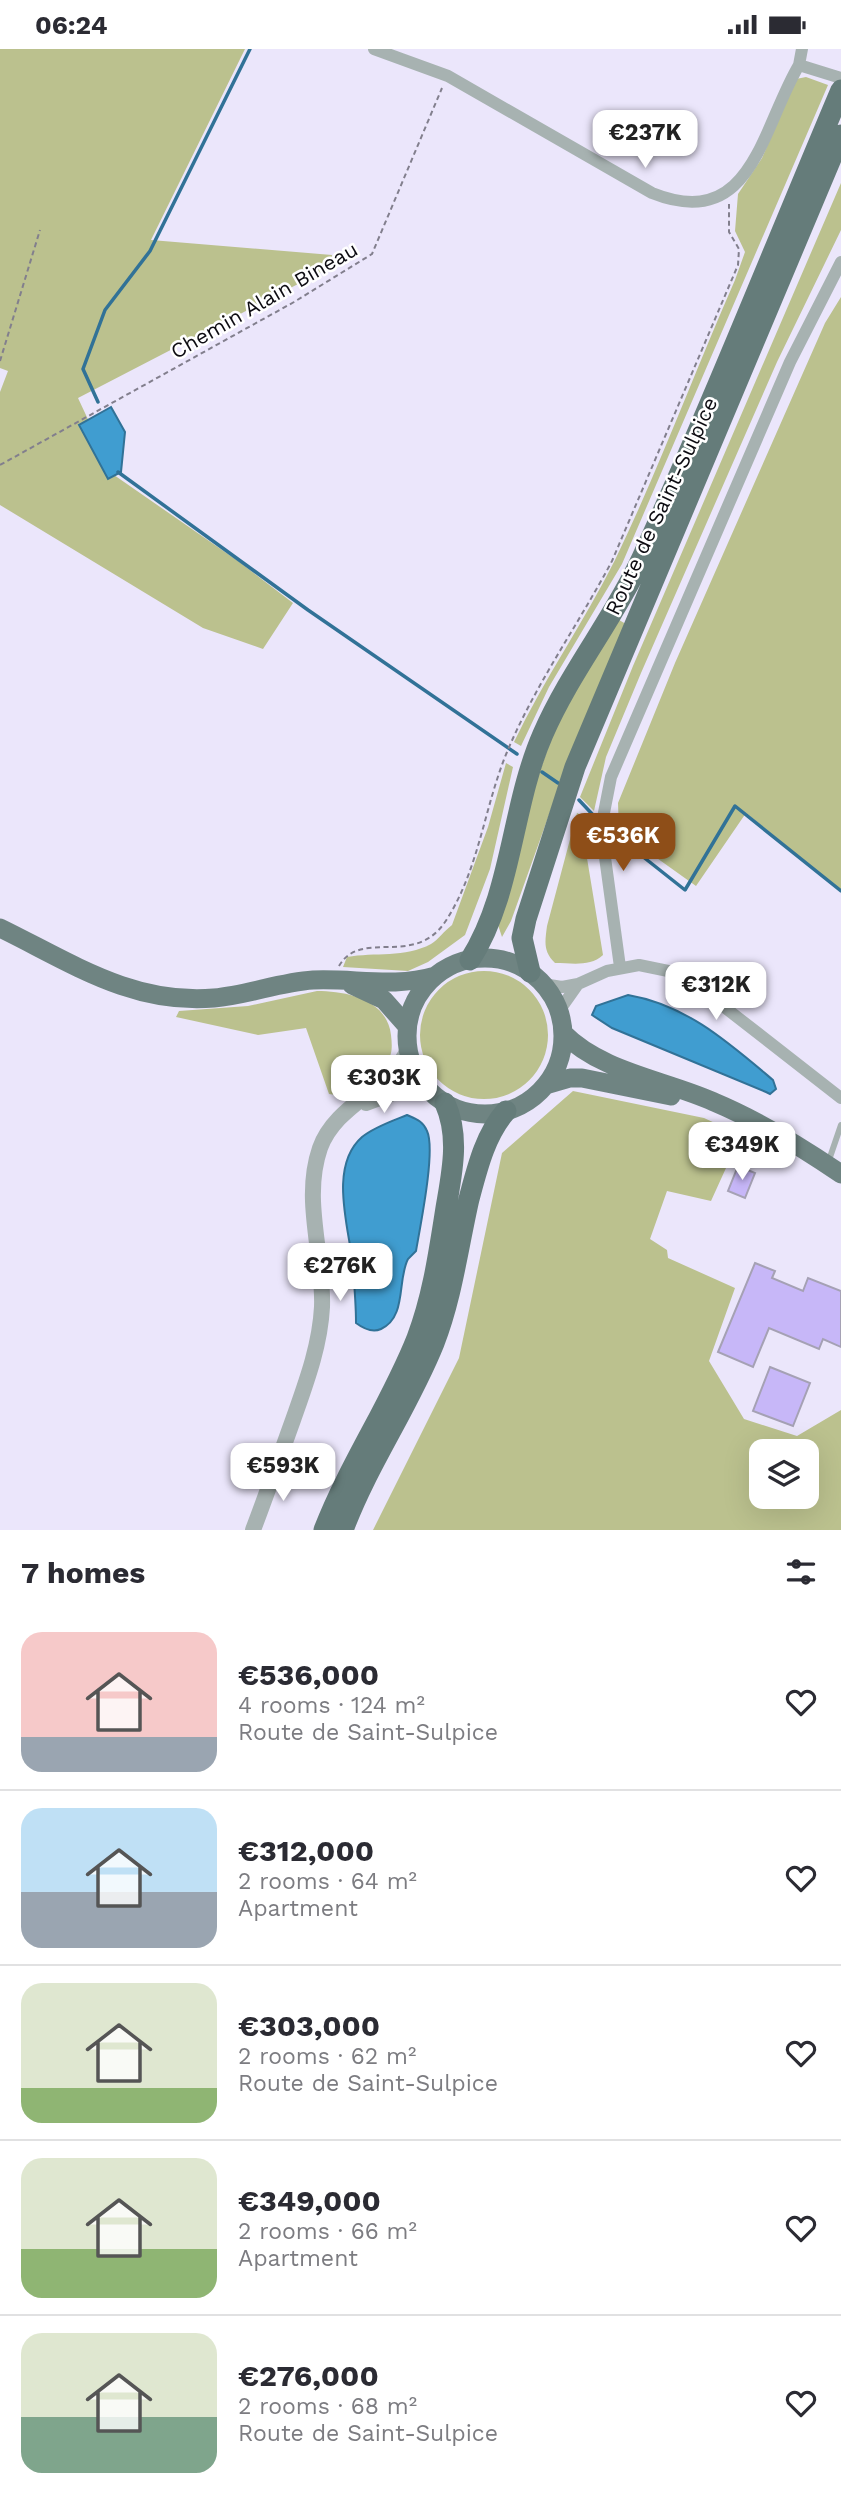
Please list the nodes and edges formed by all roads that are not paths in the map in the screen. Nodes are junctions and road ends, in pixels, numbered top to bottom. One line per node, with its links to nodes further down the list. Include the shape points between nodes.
1 (374, 49): 3 (street, via 448,75 652,193 692,203 724,194 738,182 755,159)
2 (802, 49): 3 (street)
3 (799, 65): 4 (street)
4 (841, 78)
5 (841, 90): 9 (highway, Route de Saint-Sulpice, via 641,561 542,735 502,884)
6 (841, 135): 12 (highway, via 597,713 555,824 522,938)
7 (841, 262): 10 (street, via 790,362 611,777 601,828)
8 (0, 928): 13 (main road, via 89,975 157,995 212,998 302,981)
9 (470, 960): 11 (main road); 12 (main road, via 501,960)
10 (620, 967): 14 (street); 21 (street, via 658,967 681,976)
11 (435, 976): 13 (main road, via 405,983); 16 (main road, via 416,999)
12 (536, 978): 14 (street, via 562,987); 15 (main road)
13 (338, 981): 16 (main road, via 384,1000)
14 (578, 984): 15 (street)
15 (559, 1011): 17 (main road)
16 (407, 1026): 18 (main road)
17 (563, 1033): 19 (main road, via 559,1060); 25 (main road, via 591,1054 717,1103)
18 (408, 1050): 20 (main road, via 416,1072); 23 (street, via 393,1073)
19 (546, 1085): 22 (main road, via 528,1101); 25 (main road, via 570,1078 595,1079 688,1100)
20 (437, 1097): 22 (main road, via 475,1113); 23 (street, via 401,1090 355,1108); 28 (highway, via 453,1122 454,1155 426,1312 400,1376 345,1479)
21 (841, 1098)
22 (506, 1111): 29 (highway, via 492,1130 480,1163 434,1343)
23 (335, 1124): 27 (street, via 314,1168 313,1205 321,1271 319,1336)
24 (841, 1125): 26 (lane)
25 (764, 1128): 26 (main road)
26 (834, 1169)
27 (253, 1530)
28 (324, 1530)
29 (343, 1530)

